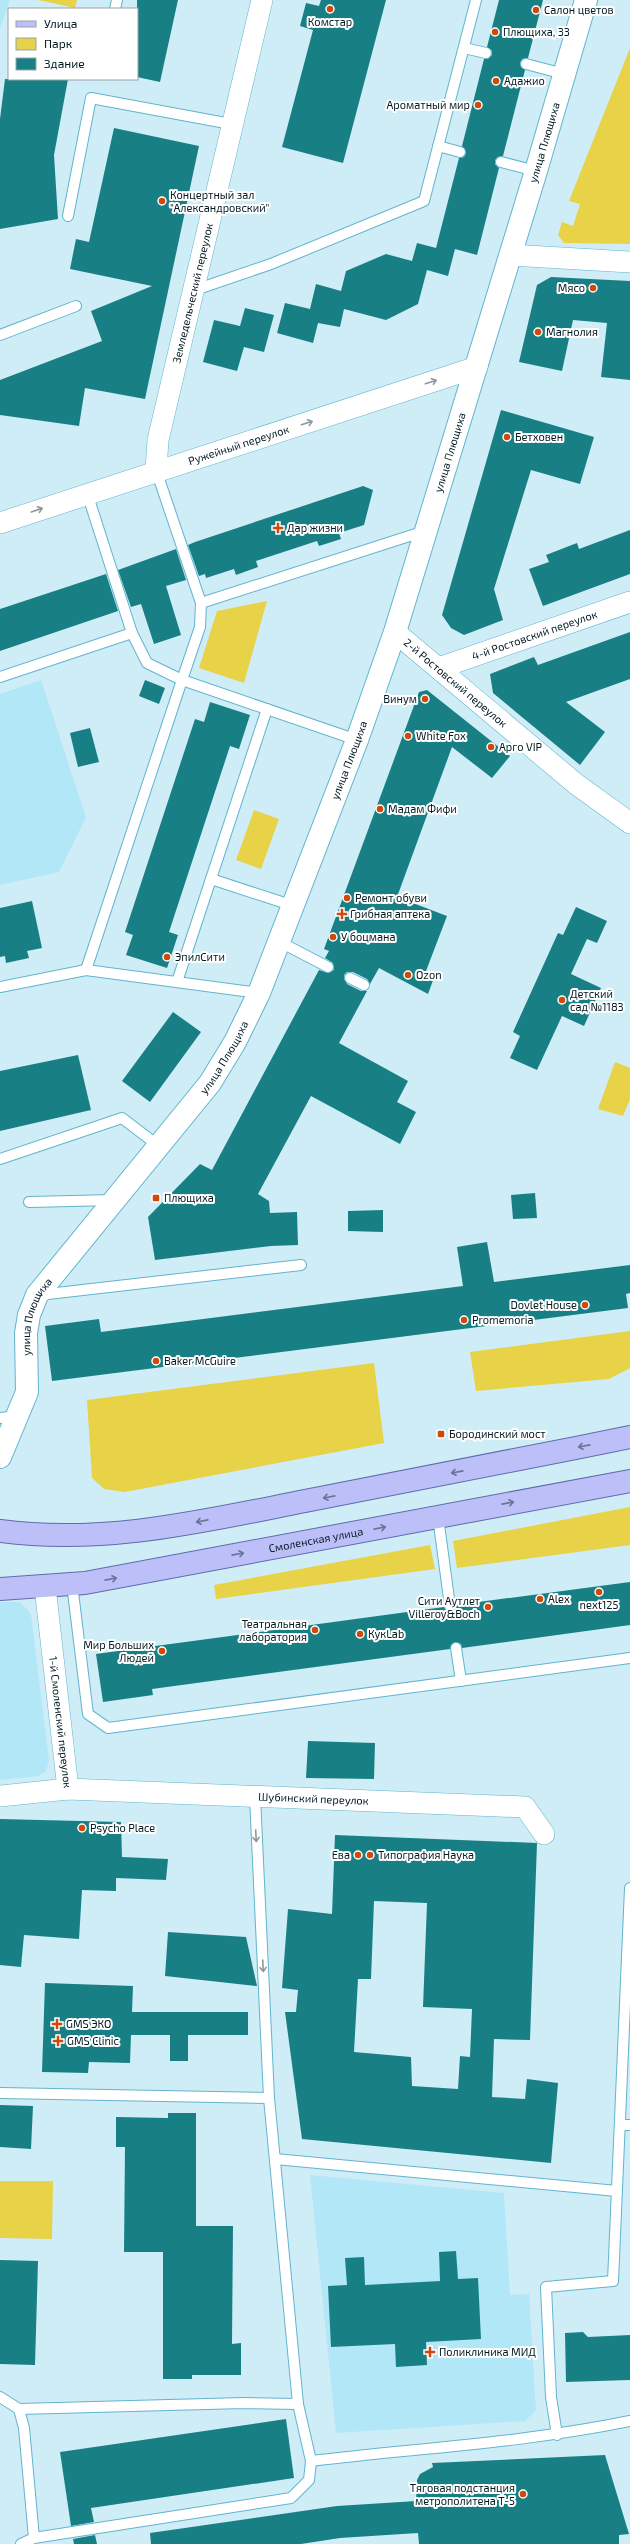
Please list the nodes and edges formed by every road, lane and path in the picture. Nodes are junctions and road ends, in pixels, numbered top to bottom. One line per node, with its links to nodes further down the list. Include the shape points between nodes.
1 (262, 0): 10 (street, Земледельческий переулок)
2 (476, 0): 6 (lane)
3 (586, 0): 5 (street, улица Плющиха)
4 (596, 0): 5 (street)
5 (573, 41): 9 (street, улица Плющиха)
6 (464, 48): 7 (lane); 11 (lane)
7 (486, 54)
8 (526, 64): 9 (lane)
9 (564, 74): 14 (street, улица Плющиха)
10 (231, 124): 15 (lane, via 91,98); 18 (street, Земледельческий переулок)
11 (438, 146): 12 (lane); 18 (lane, via 424,201 271,264)
12 (460, 152)
13 (501, 162): 14 (lane)
14 (536, 171): 16 (street, улица Плющиха)
15 (68, 216)
16 (510, 255): 17 (street); 21 (street, улица Плющиха)
17 (630, 262)
18 (192, 291): 22 (street, Земледельческий переулок, via 158,440)
19 (76, 306): 20 (lane)
20 (0, 335)
21 (476, 367): 22 (street, Ружейный переулок, one-way to 21); 25 (street, улица Плющиха)
22 (156, 470): 23 (street, Ружейный переулок); 27 (lane)
23 (87, 493): 24 (street, Ружейный переулок, one-way to 23); 29 (lane)
24 (0, 523)
25 (425, 531): 27 (lane); 28 (street, улица Плющиха)
26 (630, 602): 30 (street, 4-й Ростовский переулок)
27 (201, 603): 32 (lane, via 200,628)
28 (395, 632): 30 (street, 2-й Ростовский переулок); 34 (street, улица Плющиха)
29 (132, 633): 31 (lane); 32 (lane, via 147,663)
30 (439, 668): 35 (street, 2-й Ростовский переулок, via 576,784)
31 (0, 677)
32 (182, 680): 33 (lane); 40 (lane)
33 (268, 709): 34 (lane); 36 (lane)
34 (358, 740): 37 (street, улица Плющиха)
35 (630, 822)
36 (211, 879): 37 (lane); 42 (lane)
37 (294, 906): 38 (street, улица Плющиха)
38 (280, 942): 39 (lane); 45 (street, улица Плющиха)
39 (328, 967)
40 (86, 970): 42 (lane); 44 (lane)
41 (350, 978): 43 (lane)
42 (177, 982): 45 (lane)
43 (364, 985)
44 (0, 987)
45 (259, 993): 46 (street, улица Плющиха, via 235,1042 210,1083)
46 (160, 1147): 47 (lane, via 122,1118); 48 (street, улица Плющиха)
47 (0, 1159)
48 (114, 1200): 49 (lane); 51 (street, улица Плющиха)
49 (29, 1202)
50 (301, 1266): 51 (lane)
51 (37, 1295): 52 (street, улица Плющиха, via 29,1315 26,1333 27,1392)
52 (9, 1417): 54 (street, улица Плющиха)
53 (628, 1436): 57 (main road, one-way to 57, via 159,1529 68,1536)
54 (0, 1457)
55 (630, 1481): 56 (main road, Смоленская улица, one-way to 55)
56 (438, 1517): 58 (main road, Смоленская улица, one-way to 56); 61 (lane)
57 (0, 1531)
58 (72, 1584): 59 (main road, Смоленская улица); 64 (lane, via 88,1714 108,1728)
59 (45, 1587): 60 (main road, Смоленская улица); 65 (street, 1-й Смоленский переулок)
60 (0, 1589)
61 (450, 1606)
62 (456, 1648): 64 (lane)
63 (630, 1658): 64 (lane)
64 (461, 1681)
65 (68, 1789): 66 (street, 1-й Смоленский переулок); 67 (street, Шубинский переулок)
66 (0, 1796)
67 (255, 1797): 68 (street, Шубинский переулок, via 525,1807); 71 (lane, one-way to 71)
68 (544, 1834)
69 (630, 1888): 72 (lane)
70 (0, 2093): 71 (lane)
71 (269, 2098): 73 (lane)
72 (625, 2125): 74 (lane)
73 (275, 2159): 74 (lane); 76 (lane)
74 (617, 2191): 79 (lane, via 613,2281 546,2287 551,2397)
75 (0, 2397): 77 (lane)
76 (298, 2404): 77 (lane); 80 (lane)
77 (19, 2409): 81 (lane, via 24,2428)
78 (630, 2421): 79 (lane)
79 (557, 2436): 80 (lane)
80 (311, 2461): 81 (lane, via 309,2480 291,2498)
81 (34, 2538): 82 (lane)
82 (21, 2544)

